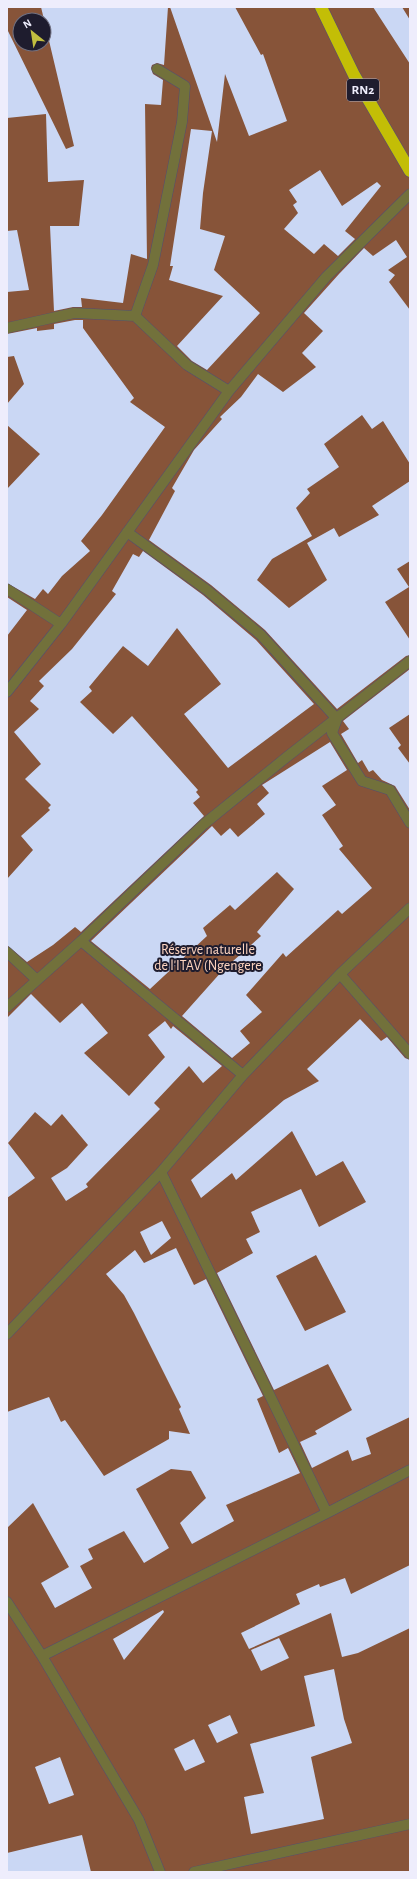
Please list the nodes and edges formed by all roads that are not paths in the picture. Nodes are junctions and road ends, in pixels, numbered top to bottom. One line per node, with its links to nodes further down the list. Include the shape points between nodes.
1 (321, 7): 3 (highway, RN2, via 354,75)
2 (157, 69): 5 (street, via 185,86 182,122 153,265)
3 (410, 171)
4 (410, 194): 7 (street, via 326,277)
5 (135, 316): 6 (street, via 74,313); 7 (street, via 187,365)
6 (7, 328)
7 (229, 391): 8 (street)
8 (127, 532): 10 (street); 13 (street, via 207,590 261,634)
9 (7, 589): 10 (street)
10 (61, 624): 12 (street)
11 (410, 661): 13 (street)
12 (7, 692)
13 (337, 719): 14 (street, via 332,733 362,781 390,790); 16 (street, via 204,824)
14 (410, 823)
15 (410, 908): 18 (street)
16 (80, 940): 19 (street); 22 (street)
17 (7, 952): 19 (street)
18 (340, 974): 21 (street); 22 (street)
19 (37, 980): 20 (street)
20 (7, 1007)
21 (410, 1054)
22 (243, 1075): 23 (street)
23 (161, 1172): 24 (street); 26 (street)
24 (7, 1334)
25 (410, 1470): 26 (street)
26 (327, 1513): 28 (street)
27 (7, 1602): 28 (street)
28 (42, 1656): 30 (street, via 139,1820)
29 (410, 1824): 31 (street)
30 (160, 1872)
31 (194, 1872)

